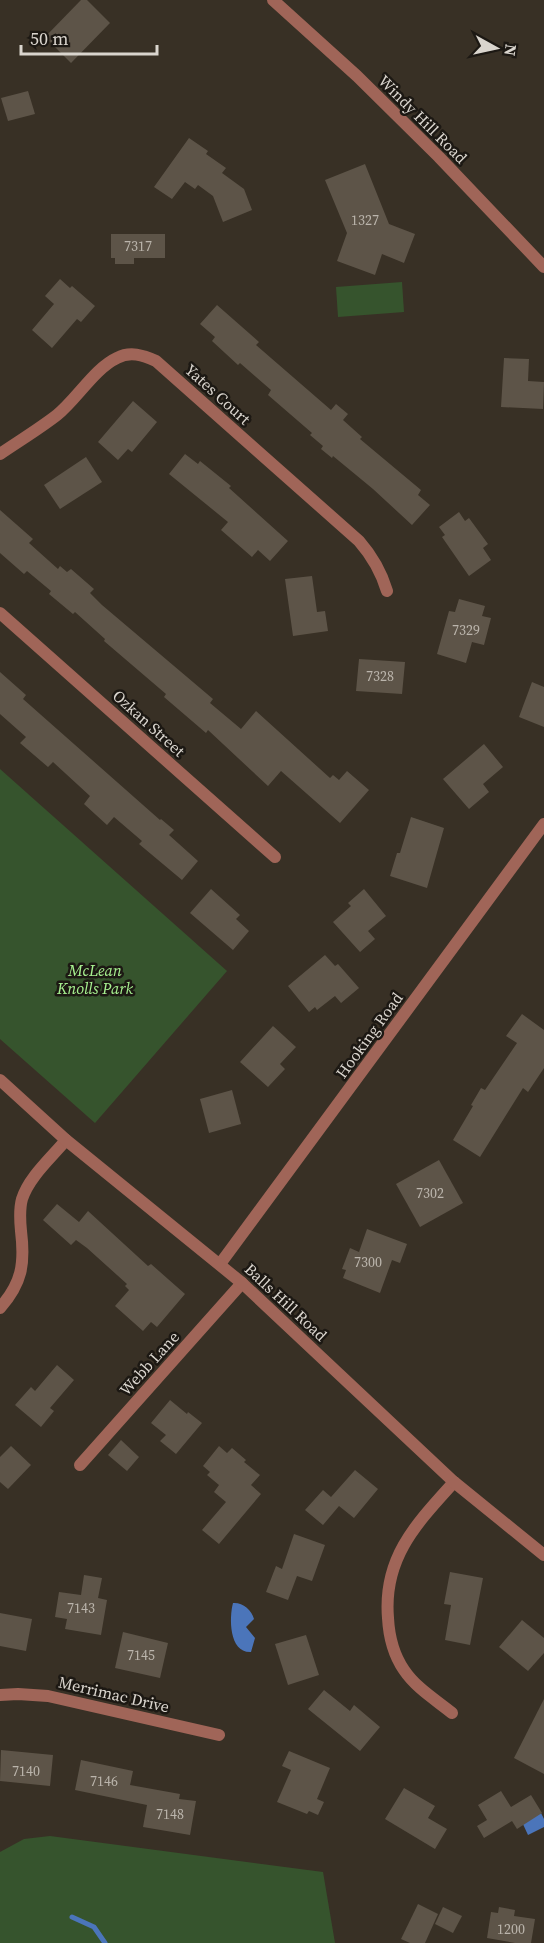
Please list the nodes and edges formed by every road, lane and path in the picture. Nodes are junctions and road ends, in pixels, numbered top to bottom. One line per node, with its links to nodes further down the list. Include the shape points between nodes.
1 (273, 0): 2 (street, Windy Hill Road, via 365,84)
2 (544, 267)
3 (0, 454): 4 (street, Yates Court, via 58,415 106,365 123,356 143,355 156,361 359,541 381,571)
4 (387, 591)
5 (0, 613): 7 (street, Ozkan Street)
6 (544, 824): 10 (street, Hooking Road)
7 (275, 857)
8 (0, 1080): 9 (street, Balls Hill Road)
9 (66, 1140): 10 (street, Balls Hill Road); 12 (street, via 29,1184 22,1199 23,1265 11,1295)
10 (220, 1264): 11 (street, Balls Hill Road)
11 (242, 1283): 13 (street, Webb Lane); 14 (street, Balls Hill Road)
12 (0, 1308)
13 (80, 1465)
14 (454, 1482): 15 (street, Balls Hill Road); 17 (street, via 403,1543 388,1588 387,1610 389,1633 404,1671)
15 (544, 1556)
16 (0, 1695): 18 (street, Merrimac Drive, via 48,1696)
17 (452, 1713)
18 (219, 1735)

